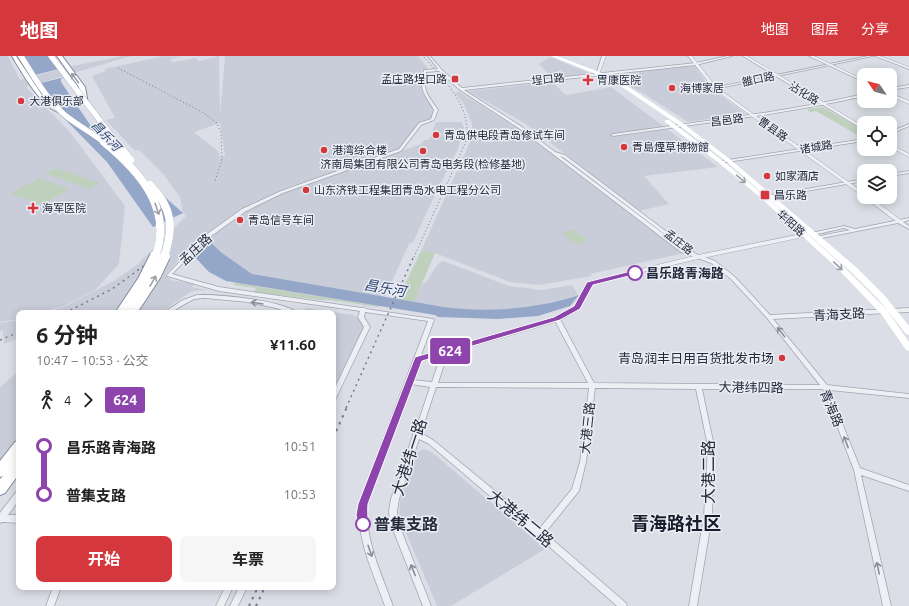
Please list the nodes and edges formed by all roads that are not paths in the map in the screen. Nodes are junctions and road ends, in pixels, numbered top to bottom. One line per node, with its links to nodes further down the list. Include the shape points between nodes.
1 (14, 56): 31 (highway, bridge, via 42,99)
2 (21, 56): 31 (highway, bridge, via 45,93)
3 (52, 56): 16 (street); 28 (highway, bridge)
4 (60, 56): 28 (highway, one-way to 4, via 82,88)
5 (429, 56): 18 (street, 孟庄路)
6 (554, 56): 19 (main road)
7 (604, 56): 19 (street)
8 (690, 56): 14 (street, 曹县路)
9 (731, 56): 14 (street, 埕口路)
10 (745, 56): 20 (street, 沾化路)
11 (811, 56): 15 (street)
12 (872, 56): 15 (street, 雒口路)
13 (877, 56): 17 (street)
14 (696, 64): 19 (street, 埕口路); 23 (street, 曹县路)
15 (830, 65): 20 (street, 雒口路); 21 (street)
16 (62, 68)
17 (909, 68)
18 (440, 70): 25 (street, 孟庄路); 59 (street, 孟庄路, via 425,72 423,82 423,91 436,110 432,120 420,124 400,150 282,192 244,210 205,238 169,275 219,289)
19 (597, 74): 25 (street, 埕口路); 33 (main road, 华阳路, via 627,88); 35 (main road, 华阳路)
20 (776, 75): 23 (street, 雒口路); 30 (street, 沾化路)
21 (857, 78)
22 (909, 86): 24 (street)
23 (715, 88): 32 (street, 曹县路)
24 (897, 88)
25 (461, 89): 58 (street, 孟庄路, via 555,153 564,156)
26 (857, 97): 30 (street, 昌邑路)
27 (897, 97): 29 (street)
28 (86, 103): 61 (highway, one-way to 28, bridge, via 161,266 170,225 164,202)
29 (909, 103)
30 (824, 105): 32 (street, 昌邑路); 34 (street, 沾化路)
31 (63, 113): 60 (highway, one-way to 60, bridge, via 102,141 121,159 148,191 158,208 159,244 152,265)
32 (755, 117): 33 (street, 昌邑路); 40 (street, 曹县路)
33 (682, 125): 35 (street, 昌邑路); 43 (main road, 华阳路)
34 (857, 125)
35 (674, 126): 38 (street, 昌邑路); 44 (main road, 华阳路)
36 (909, 126): 37 (street)
37 (897, 130)
38 (613, 135)
39 (857, 141): 40 (street, 诸城路)
40 (801, 149): 43 (street, 诸城路); 48 (street, 曹县路)
41 (897, 149): 42 (street)
42 (909, 156)
43 (730, 161): 44 (street, 诸城路); 50 (main road, 华阳路)
44 (721, 162): 51 (main road, 华阳路, one-way to 51)
45 (909, 172): 46 (street)
46 (897, 174)
47 (857, 181): 48 (street)
48 (847, 182): 49 (street, 曹县路); 50 (street)
49 (857, 190)
50 (770, 196): 51 (street); 57 (main road, 华阳路)
51 (763, 198): 56 (main road, 华阳路)
52 (877, 204): 54 (street)
53 (909, 219): 54 (street)
54 (899, 220): 55 (street); 57 (street)
55 (909, 228)
56 (806, 236): 57 (street); 58 (street); 66 (main road, 华阳路, one-way to 66)
57 (815, 236): 65 (main road, 华阳路, via 854,270)
58 (698, 257): 67 (street, 青海路, via 713,262 733,278); 68 (street, via 590,283 577,307)
59 (364, 309): 72 (street, 孟庄路, via 431,320); 78 (street, via 361,316 367,327)
60 (123, 310)
61 (133, 310)
62 (171, 310): 63 (street, one-way to 62, via 212,296 188,300)
63 (288, 310)
64 (909, 310): 65 (street, 青海支路)
65 (894, 311): 66 (street, 青海支路); 69 (main road, 华阳路)
66 (884, 312): 67 (street, 青海支路); 70 (main road, 华阳路)
67 (769, 317): 77 (street, 青海路, one-way to 67)
68 (557, 319): 71 (street); 75 (street, 大港三路)
69 (909, 332)
70 (909, 348)
71 (444, 352): 72 (street); 74 (street, 大港纬一路)
72 (418, 359): 73 (street)
73 (409, 382): 74 (street, 大港纬四路); 97 (street, one-way to 97, via 363,504 362,515 364,534)
74 (434, 385): 75 (street, 大港纬四路); 80 (street, 大港纬一路)
75 (592, 386): 76 (street, 大港纬四路); 90 (street, 大港三路, via 583,462 575,491)
76 (698, 386): 77 (street, 大港纬四路); 100 (street, 大港二路, via 711,446 708,516)
77 (825, 387): 79 (street, 大港纬四路); 83 (street, 青海路, one-way to 77)
78 (336, 392)
79 (909, 396)
80 (416, 434): 90 (street, 大港纬二路, via 431,442); 98 (street, 大港纬一路, one-way to 80, via 394,522 393,511)
81 (16, 450): 84 (highway)
82 (16, 468): 86 (highway)
83 (857, 470): 85 (street); 101 (street, 青海路, one-way to 83)
84 (0, 471)
85 (909, 488)
86 (0, 489)
87 (16, 498): 88 (street)
88 (0, 518): 89 (street)
89 (16, 519)
90 (540, 533): 99 (street, 大港纬二路)
91 (56, 590): 94 (street)
92 (228, 590): 95 (street)
93 (242, 590): 96 (street)
94 (50, 606)
95 (220, 606)
96 (234, 606)
97 (389, 606)
98 (427, 606)
99 (624, 606)
100 (693, 606)
101 (886, 606)

